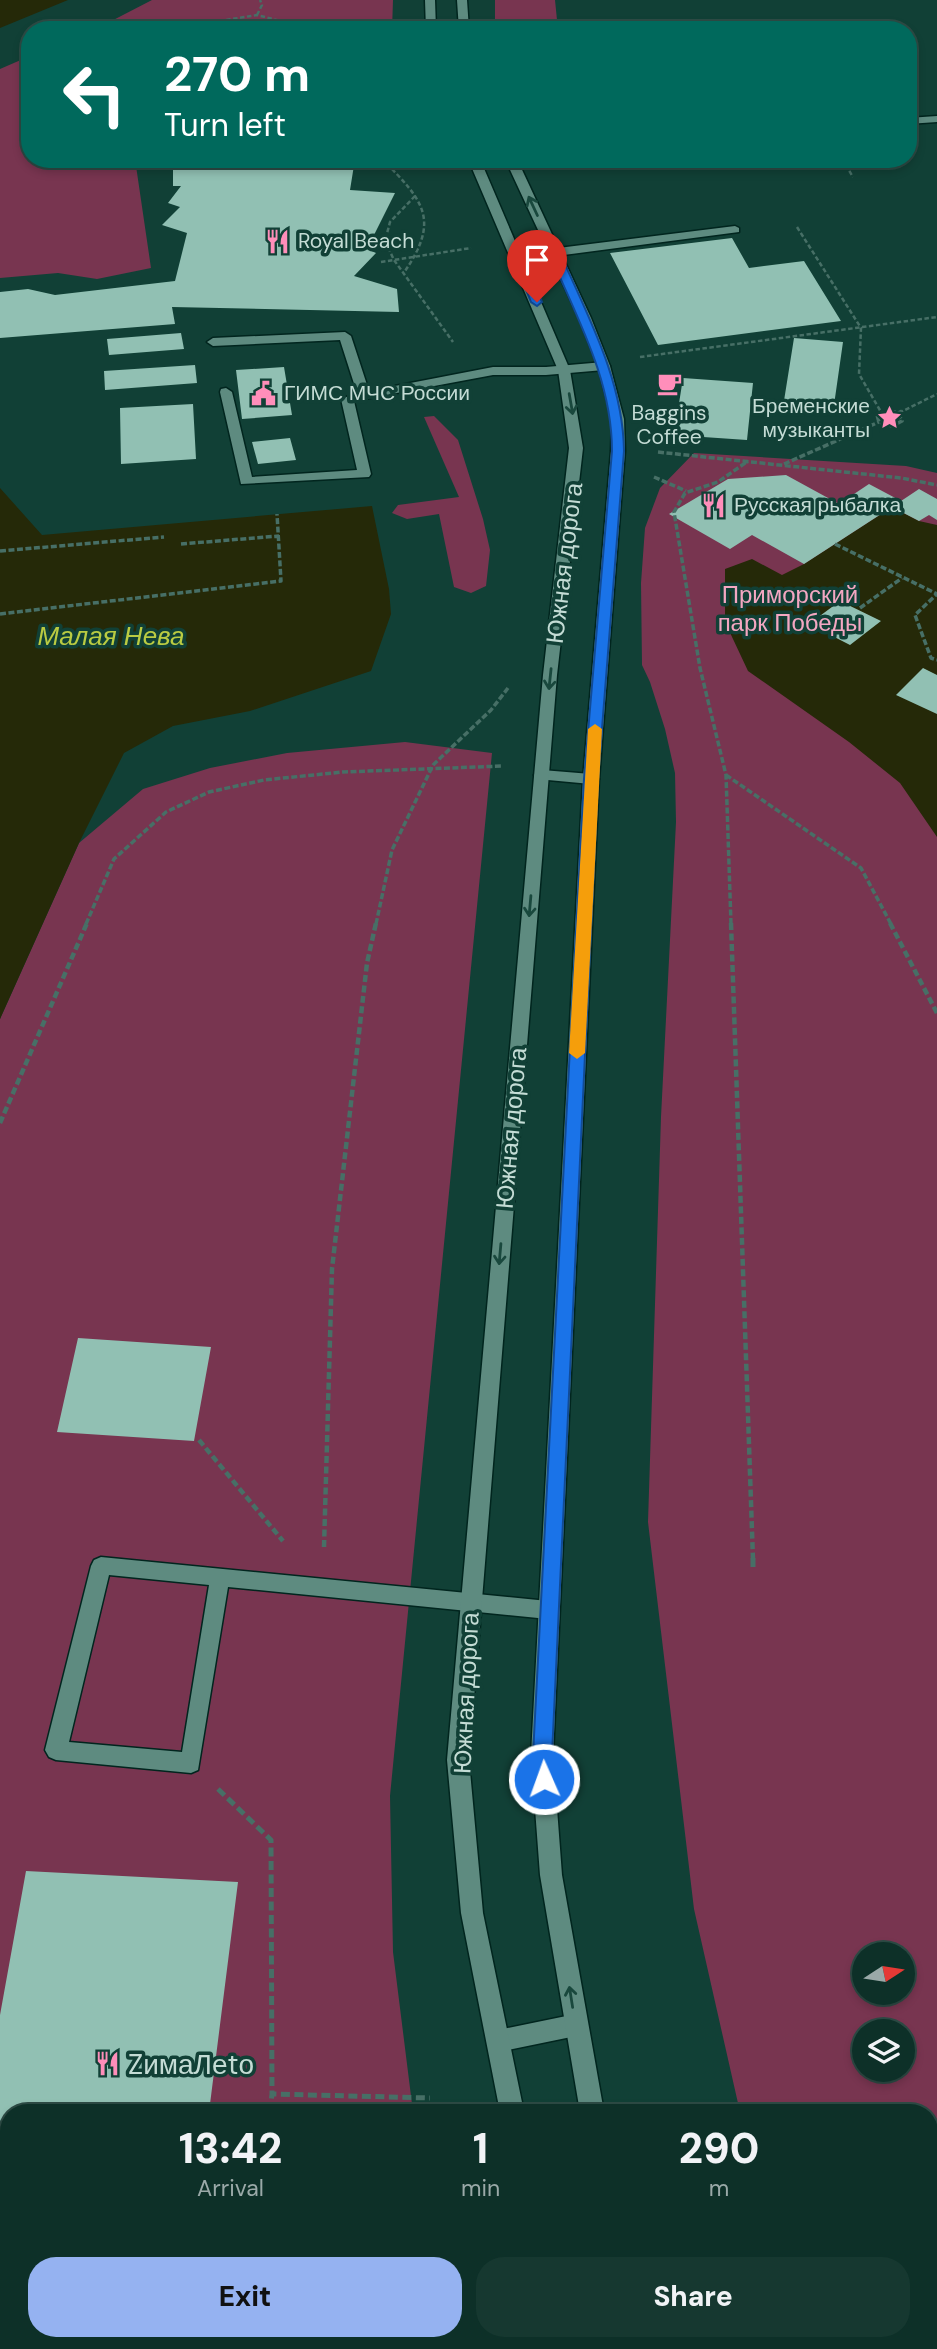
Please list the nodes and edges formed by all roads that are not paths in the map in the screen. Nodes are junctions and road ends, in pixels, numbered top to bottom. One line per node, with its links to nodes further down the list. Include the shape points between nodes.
1 (430, 0): 3 (street)
2 (462, 0): 4 (street)
3 (431, 21)
4 (463, 21)
5 (937, 119): 6 (street)
6 (917, 120)
7 (478, 168): 11 (street, Южная дорога)
8 (515, 168): 10 (street, Южная дорога, one-way to 8)
9 (736, 230): 10 (street)
10 (555, 253): 11 (street); 13 (street, Южная дорога)
11 (519, 257): 14 (street, Южная дорога)
12 (213, 342): 16 (street, via 345,337)
13 (604, 366): 14 (street); 18 (street, Южная дорога, via 618,419 618,451)
14 (564, 370): 16 (street, via 493,371); 17 (street, Южная дорога, one-way to 17, via 575,425 575,462)
15 (226, 392): 16 (street, via 246,481 364,474 347,399)
16 (365, 397)
17 (542, 775): 18 (street); 20 (street, Южная дорога, one-way to 20)
18 (591, 779): 21 (street, Южная дорога)
19 (220, 1577): 19 (street, via 101,1566 56,1750 191,1763); 20 (street)
20 (470, 1602): 21 (street); 23 (street, Южная дорога, via 458,1760 472,1913)
21 (548, 1610): 22 (street, Южная дорога, one-way to 21, via 551,1875 542,1755)
22 (576, 2025): 23 (street); 25 (street, Южная дорога)
23 (498, 2041): 24 (street, Южная дорога)
24 (510, 2104)
25 (591, 2104)

